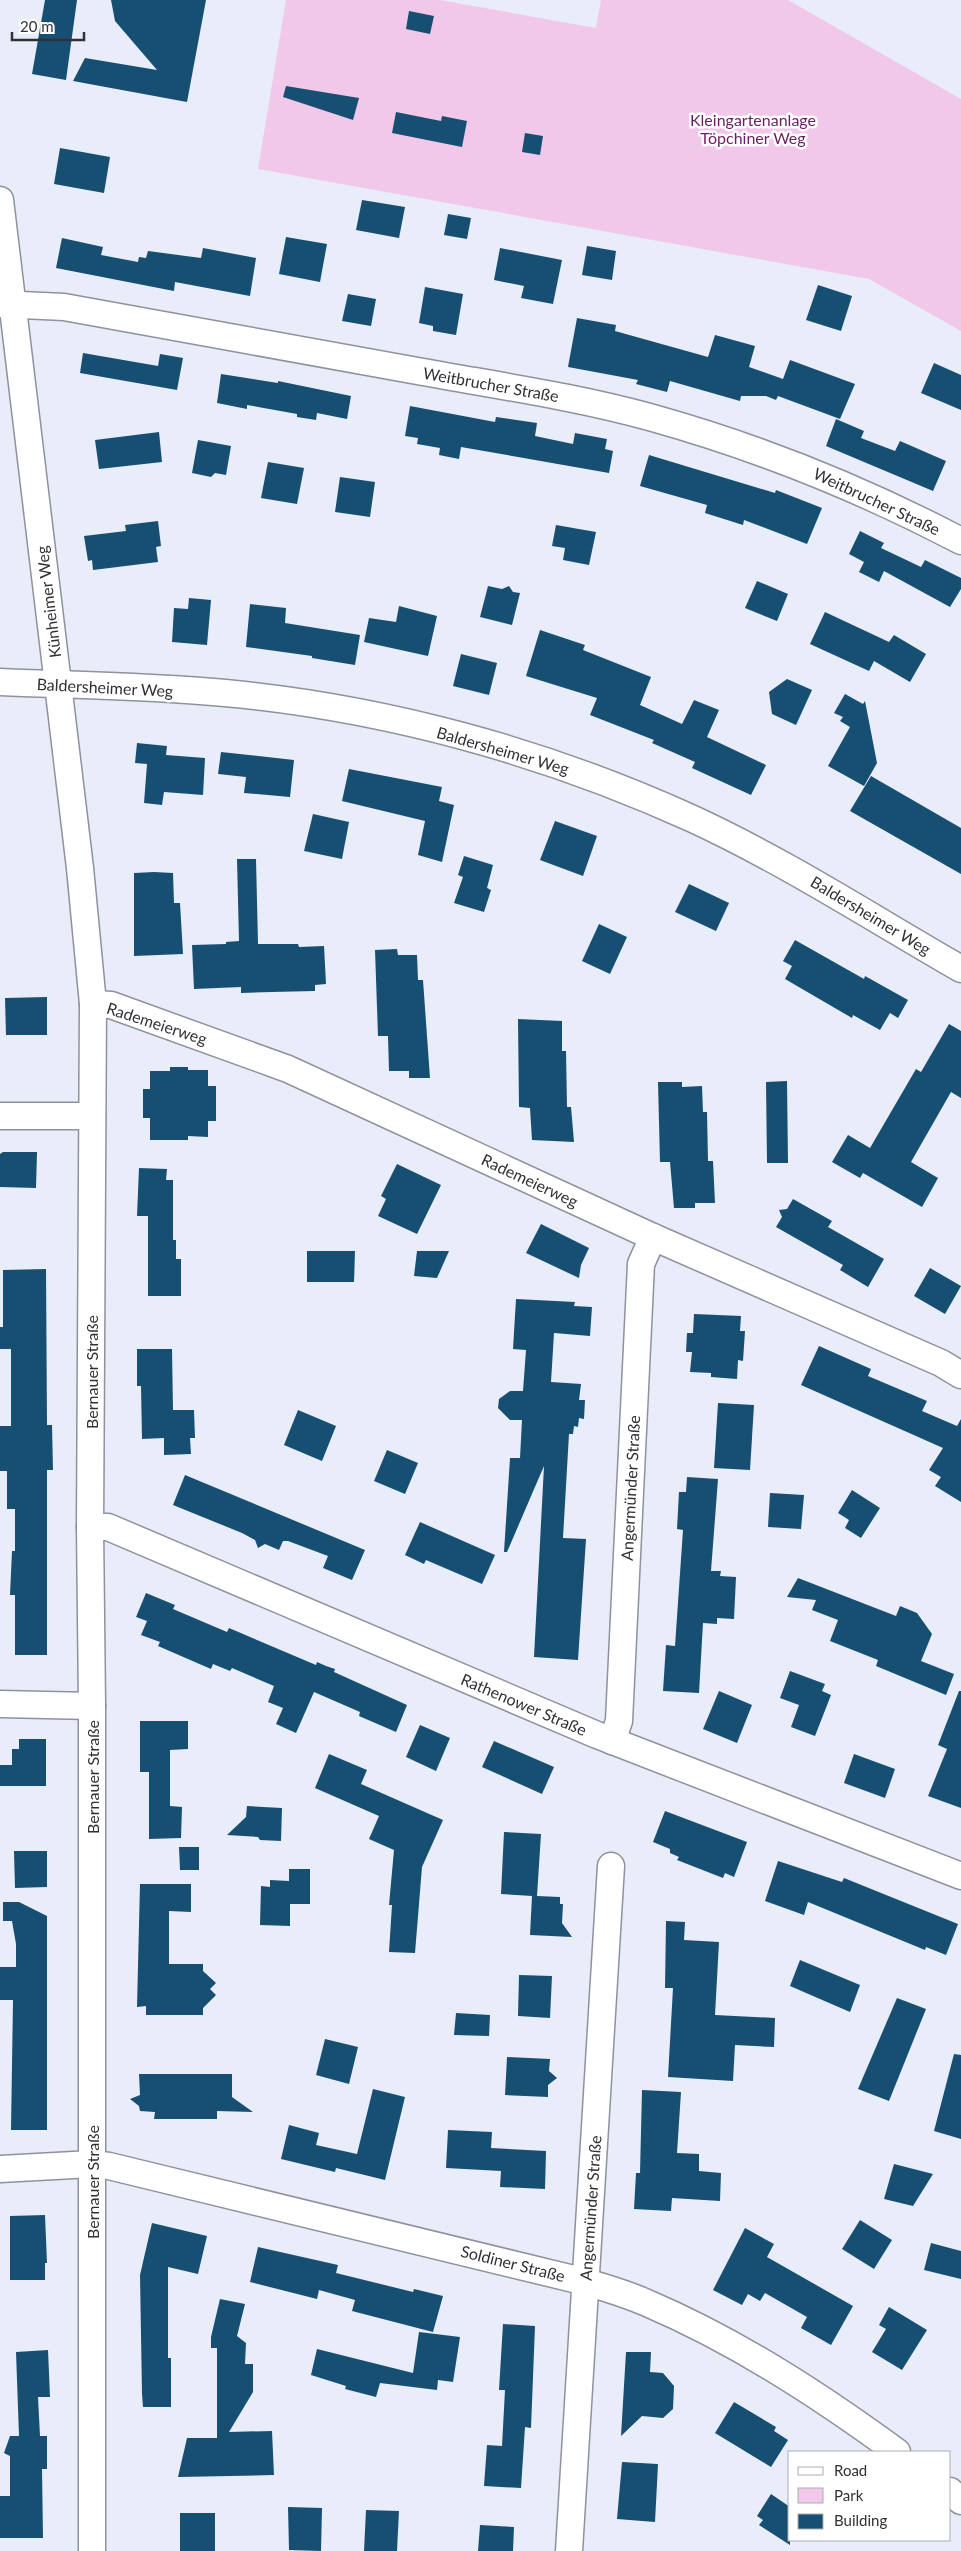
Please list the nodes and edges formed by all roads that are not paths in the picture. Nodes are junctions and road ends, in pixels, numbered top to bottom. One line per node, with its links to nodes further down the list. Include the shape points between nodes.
1 (0, 200): 2 (street, Künheimer Weg)
2 (7, 304): 3 (street, Weitbrucher Straße, via 64,307 557,396 651,417 740,444 830,478); 5 (street, Künheimer Weg)
3 (961, 541)
4 (0, 682): 5 (street, Baldersheimer Weg)
5 (58, 684): 6 (street, Baldersheimer Weg, via 226,693 357,712 465,737 564,767 677,812 751,848 809,878 837,898); 7 (street, Künheimer Weg)
6 (961, 969)
7 (93, 1004): 9 (street, Bernauer Straße); 10 (street, Rademeierweg, via 111,1005 288,1069)
8 (0, 1116): 9 (street)
9 (92, 1116): 12 (street, Bernauer Straße)
10 (653, 1237): 11 (street, Rademeierweg, via 941,1363); 15 (street, Angermünder Straße, via 641,1264 619,1721)
11 (961, 1375)
12 (90, 1528): 14 (street, Bernauer Straße); 15 (street, Rathenower Straße, via 108,1527)
13 (0, 1704): 14 (street)
14 (92, 1706): 18 (street, Bernauer Straße)
15 (612, 1741): 17 (street, Rathenower Straße)
16 (611, 1866): 20 (street, Angermünder Straße)
17 (961, 1876)
18 (92, 2164): 19 (street, Soldiner Straße); 20 (street, Soldiner Straße, via 298,2210); 24 (street, Bernauer Straße)
19 (0, 2169)
20 (586, 2282): 21 (street, Soldiner Straße, via 646,2302 737,2348 820,2398); 25 (street, Angermünder Straße)
21 (896, 2451)
22 (951, 2492): 23 (street)
23 (961, 2501)
24 (92, 2551)
25 (569, 2551)

